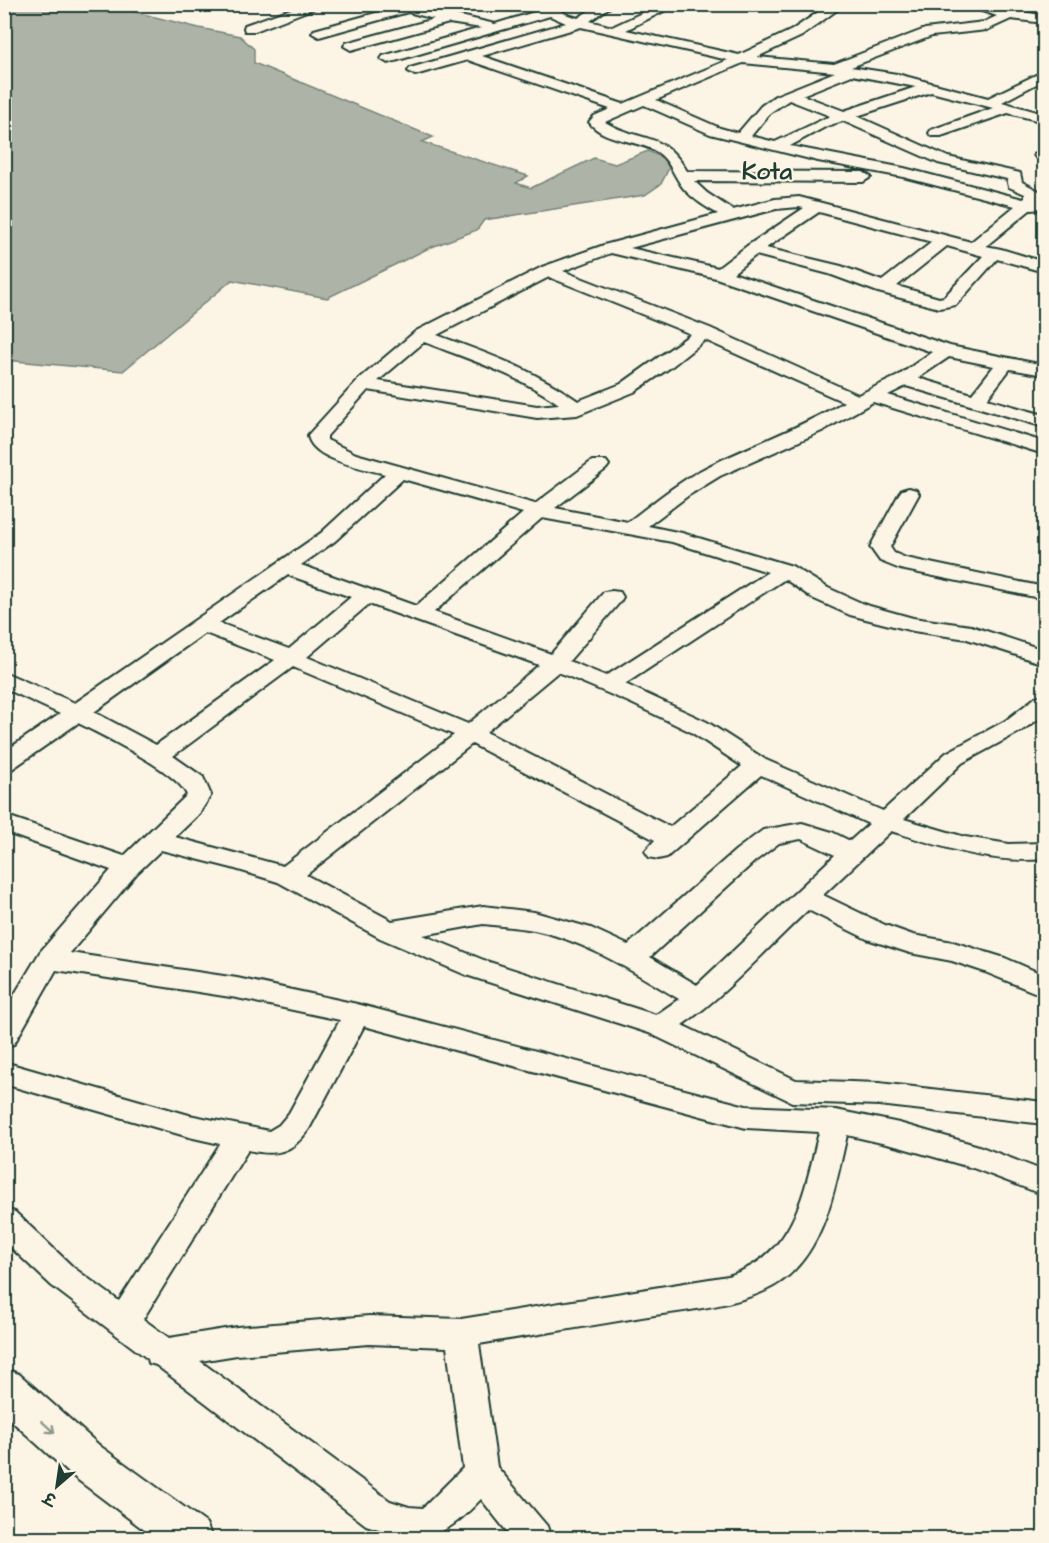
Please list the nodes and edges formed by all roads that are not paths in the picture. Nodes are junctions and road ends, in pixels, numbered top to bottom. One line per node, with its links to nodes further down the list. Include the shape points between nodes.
1 (319, 4): 13 (street)
2 (609, 4): 11 (street)
3 (672, 4): 14 (street)
4 (839, 4): 20 (street, via 796,33)
5 (967, 4): 8 (street)
6 (399, 7): 10 (street); 15 (street)
7 (544, 8): 11 (street); 12 (street)
8 (1009, 15): 9 (street); 21 (street, via 987,26 930,32)
9 (1043, 18)
10 (448, 19): 12 (street); 17 (street)
11 (579, 23): 14 (street); 16 (street)
12 (500, 26): 16 (street); 19 (street)
13 (249, 28)
14 (613, 31): 20 (street)
15 (319, 33)
16 (535, 37): 18 (street)
17 (351, 46)
18 (470, 56): 23 (street); 31 (street)
19 (388, 59)
20 (737, 61): 21 (street); 26 (street); 28 (street)
21 (835, 68): 22 (street)
22 (852, 70): 25 (street); 26 (street)
23 (415, 71)
24 (1044, 75): 29 (street)
25 (928, 88): 29 (street); 32 (street)
26 (806, 89): 27 (street)
27 (788, 95): 32 (street); 35 (street, via 766,109)
28 (645, 101): 31 (street); 35 (street)
29 (990, 103): 30 (street)
30 (1008, 108): 33 (street); 34 (street)
31 (622, 109): 38 (street, via 596,122 608,130 643,138 660,147 671,155)
32 (844, 116): 36 (street, via 822,123); 41 (street, via 943,160 1015,176 1014,184 1035,194)
33 (1042, 116)
34 (936, 133)
35 (741, 138): 36 (street)
36 (780, 148): 37 (street); 39 (street)
37 (758, 175): 38 (street); 39 (street)
38 (683, 176): 43 (street, via 697,193)
39 (922, 178): 41 (street)
40 (1044, 204): 41 (street)
41 (1028, 205): 45 (street)
42 (816, 206): 43 (street, via 787,202); 44 (street); 47 (street)
43 (731, 216): 46 (street)
44 (946, 239): 45 (street); 52 (street)
45 (975, 246): 48 (street)
46 (610, 248): 50 (street); 51 (street)
47 (753, 249): 51 (street); 52 (street, via 835,270)
48 (995, 252): 49 (street); 52 (street, via 946,304)
49 (1044, 267)
50 (548, 271): 53 (street); 54 (street)
51 (722, 274): 55 (street)
52 (884, 288)
53 (704, 332): 60 (street); 62 (street, via 651,375 605,401)
54 (422, 335): 59 (street); 62 (street, via 517,371)
55 (946, 351): 56 (street); 58 (street)
56 (1004, 364): 57 (street); 61 (street)
57 (1044, 370)
58 (904, 380): 60 (street); 61 (street)
59 (363, 384): 62 (street, via 537,412); 66 (street, via 317,435 318,442 348,458)
60 (865, 399): 64 (street); 69 (street, via 815,428 713,471)
61 (976, 401): 63 (street)
62 (577, 409)
63 (1044, 421)
64 (1044, 448)
65 (599, 465): 68 (street)
66 (398, 473): 68 (street); 70 (street, via 328,537)
67 (909, 494): 72 (street, via 880,547 887,557)
68 (538, 511): 69 (street); 75 (street)
69 (631, 529): 71 (street, via 675,537)
70 (286, 567): 73 (street); 76 (street)
71 (785, 570): 77 (street, via 820,593 858,610 971,633); 81 (street)
72 (1044, 593)
73 (366, 596): 75 (street); 78 (street)
74 (612, 597): 79 (street)
75 (418, 615): 79 (street)
76 (204, 625): 78 (street); 83 (street)
77 (1044, 657)
78 (291, 658): 84 (street); 85 (street)
79 (555, 663): 81 (street); 84 (street)
80 (4, 679): 83 (street)
81 (607, 686): 87 (street, via 699,727)
82 (1044, 702): 88 (street, via 1008,730 954,758)
83 (78, 713): 85 (street); 86 (street)
84 (471, 734): 87 (street, via 665,845); 94 (street)
85 (157, 756): 90 (street, via 194,783 199,795)
86 (4, 764)
87 (758, 765): 88 (street)
88 (887, 822): 91 (street, via 964,845 1009,853); 92 (street)
89 (4, 823): 93 (street)
90 (157, 841): 93 (street); 94 (street)
91 (1044, 851)
92 (851, 853): 95 (street); 97 (street, via 802,831 772,836)
93 (128, 867): 98 (street)
94 (287, 876): 96 (street)
95 (806, 898): 99 (street, via 876,932 995,965); 100 (street)
96 (389, 932): 97 (street, via 483,915 534,921 582,934); 102 (street, via 476,968)
97 (631, 957): 100 (street)
98 (49, 959): 101 (street, via 237,988); 103 (street)
99 (1044, 986)
100 (700, 999): 102 (street)
101 (357, 1014): 107 (street, via 746,1117); 109 (street, via 288,1135 269,1143)
102 (659, 1026): 105 (street)
103 (4, 1037)
104 (4, 1073): 109 (street, via 189,1126)
105 (792, 1091): 106 (street, via 879,1094); 107 (street)
106 (1044, 1113)
107 (786, 1120): 108 (street)
108 (836, 1121): 110 (street, via 979,1158); 113 (street, via 811,1214 790,1254 759,1279 728,1289)
109 (241, 1136): 112 (street)
110 (1044, 1183)
111 (4, 1221): 112 (street, via 63,1277)
112 (123, 1323): 114 (street)
113 (461, 1333): 114 (street, via 369,1330 237,1341); 116 (street)
114 (161, 1353): 116 (street, via 378,1513 404,1524 429,1523)
115 (4, 1387): 117 (street, one-way to 117, via 85,1460)
116 (482, 1473): 118 (street)
117 (190, 1539)
118 (534, 1539)

